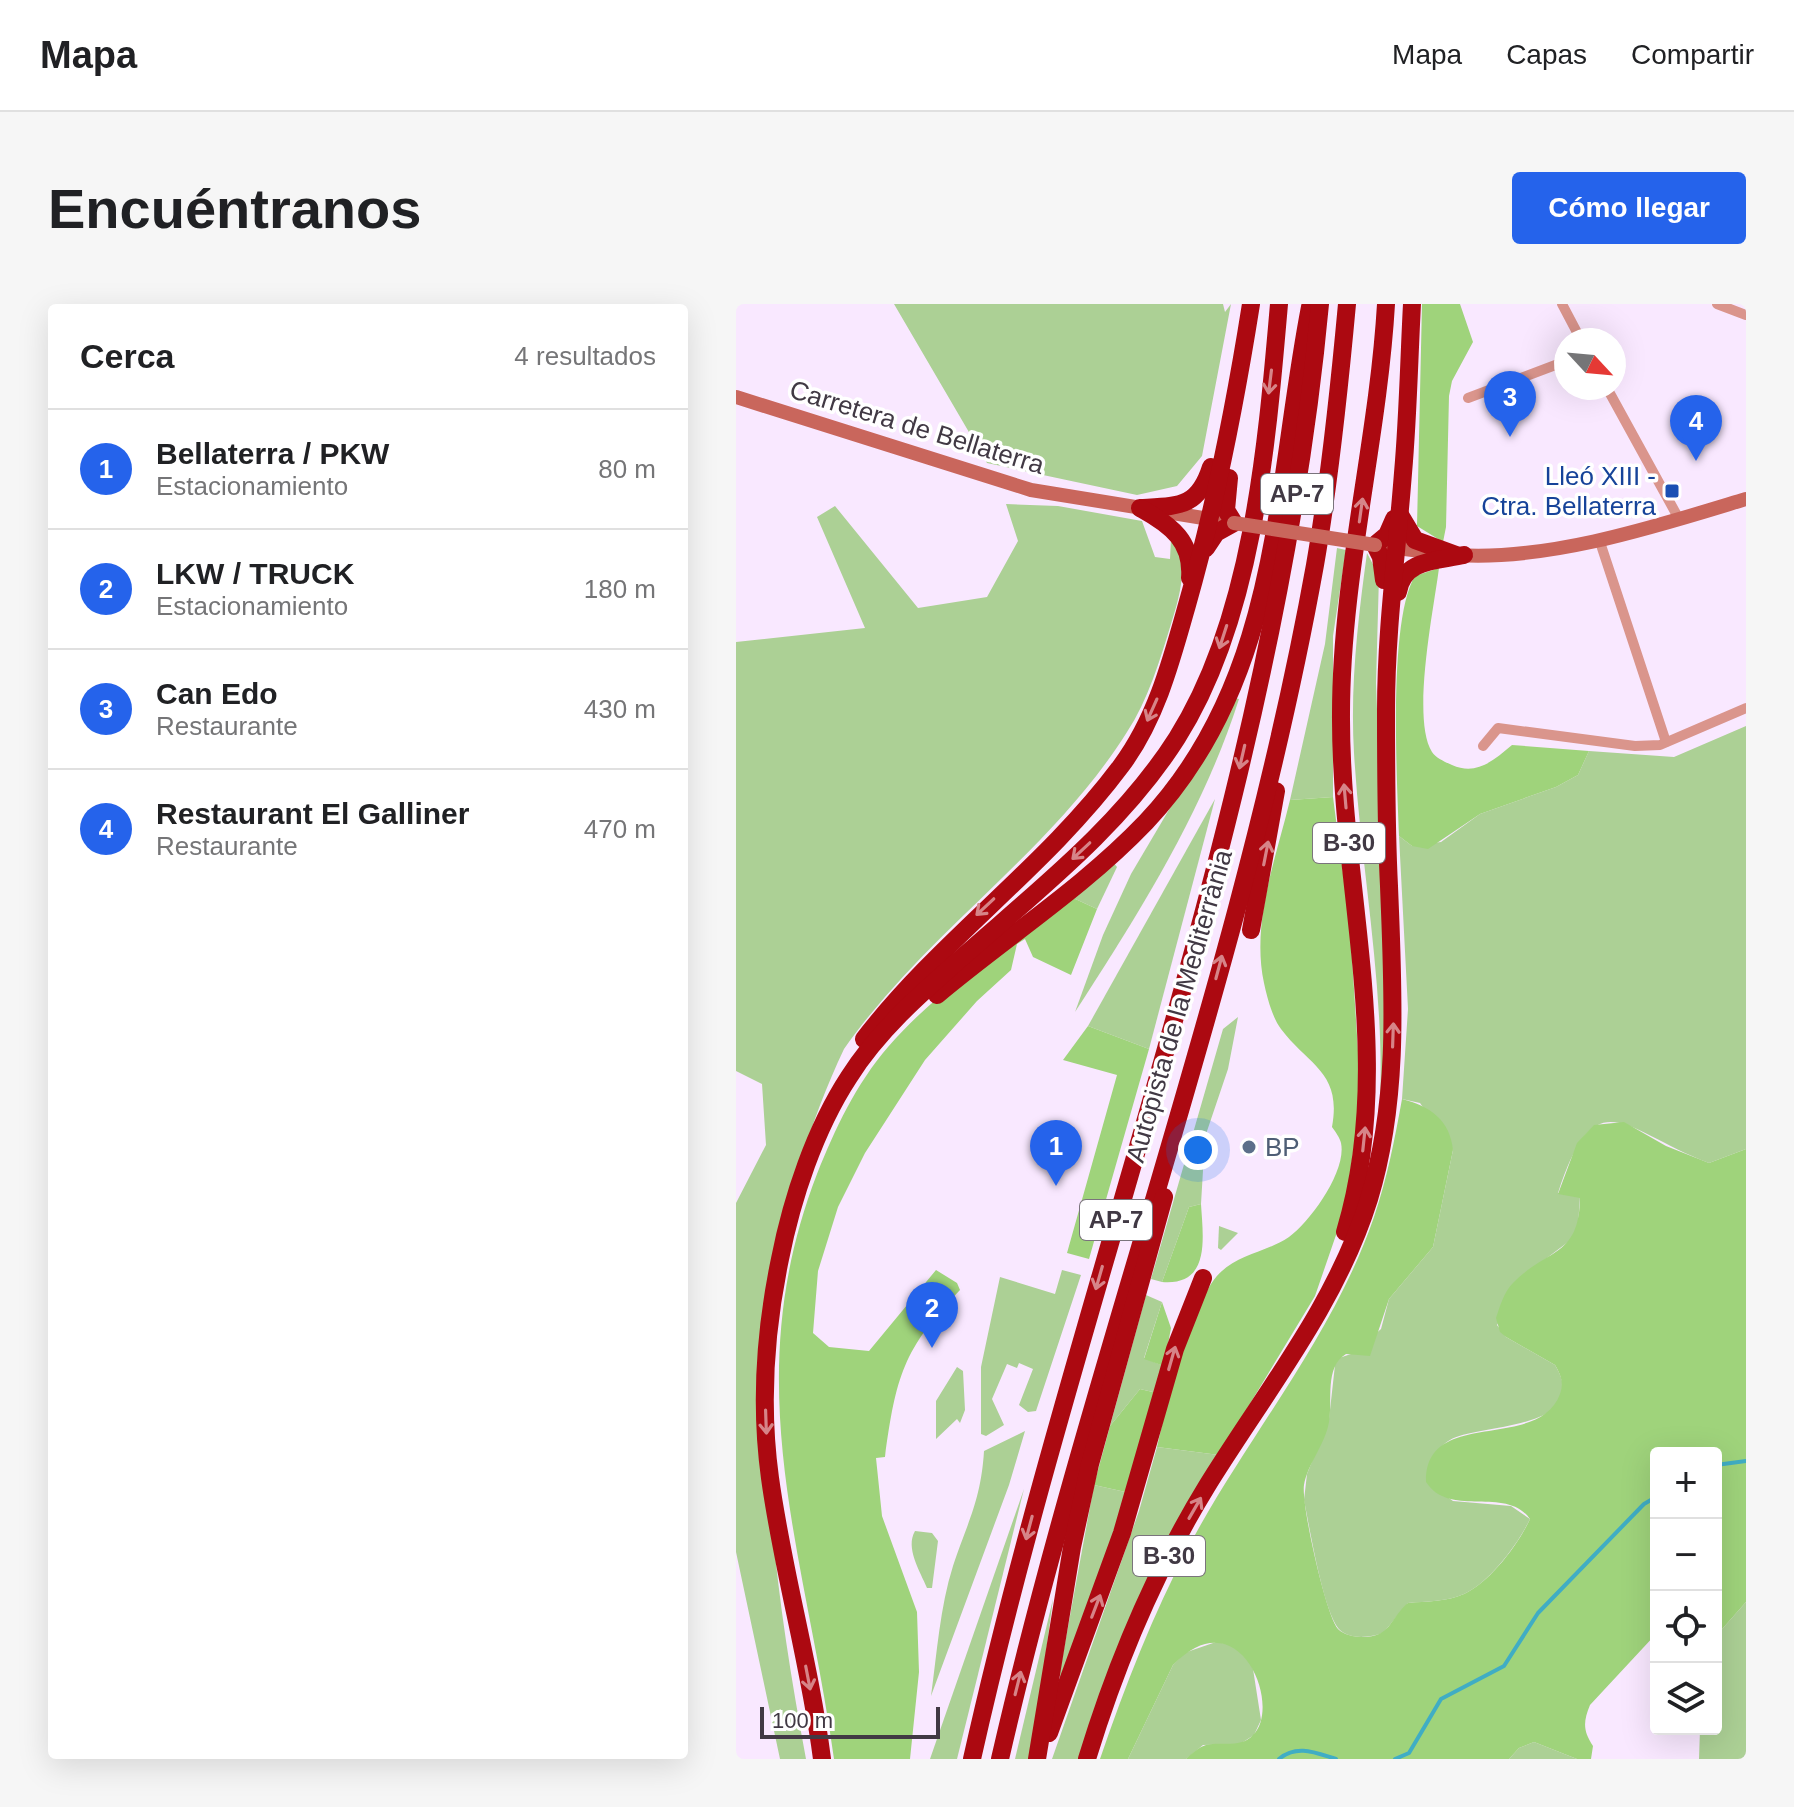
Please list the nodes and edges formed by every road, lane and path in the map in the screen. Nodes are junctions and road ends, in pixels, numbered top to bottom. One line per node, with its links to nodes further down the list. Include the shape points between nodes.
1 (1251, 304): 12 (highway)
2 (1279, 304): 37 (highway, one-way to 37, via 1245,548 1228,621 1193,710 1160,764 1119,814 878,1039 840,1093)
3 (1310, 304): 37 (highway, via 1270,569 1241,669 1213,731 1183,777 1120,848 894,1034 849,1094)
4 (1320, 304): 42 (highway, Autopista de la Mediterrània / AP-7, one-way to 42, via 1288,548 1239,771 1169,1039 1029,1527)
5 (1347, 304): 31 (highway, Autopista de la Mediterrània / AP-7, via 1329,476)
6 (1386, 304): 40 (highway, B-30, one-way to 6, via 1322,1294 1343,1239 1365,1131 1368,1020 1344,790 1341,677)
7 (1412, 304): 19 (highway)
8 (1562, 304): 11 (street)
9 (1717, 304): 10 (street)
10 (1746, 315)
11 (1575, 328)
12 (1246, 330): 14 (highway); 23 (highway, via 1243,394 1226,502)
13 (1554, 366): 16 (street)
14 (1236, 392): 20 (highway, via 1197,496 1185,504); 21 (highway)
15 (736, 397): 20 (street, Carretera de Bellaterra, via 997,481)
16 (1468, 398)
17 (1614, 400): 22 (street)
18 (1746, 499): 22 (street, Carretera de Bellaterra)
19 (1400, 504): 25 (highway, via 1391,529); 26 (highway); 27 (highway, via 1406,529 1415,540)
20 (1140, 508): 21 (street, Carretera de Bellaterra); 29 (highway, via 1168,523 1185,543 1191,568)
21 (1209, 519): 23 (street, Carretera de Bellaterra); 28 (highway)
22 (1679, 519): 24 (street, Carretera de Bellaterra)
23 (1234, 523): 25 (street, Carretera de Bellaterra, bridge); 28 (highway, via 1216,533)
24 (1599, 539): 27 (street, Carretera de Bellaterra); 33 (street)
25 (1375, 545): 26 (street, Carretera de Bellaterra); 30 (highway, via 1383,566)
26 (1395, 547): 27 (street, Carretera de Bellaterra); 30 (highway)
27 (1460, 555): 30 (highway, via 1422,563 1405,573)
28 (1201, 557): 29 (highway)
29 (1187, 607): 38 (highway, one-way to 38, via 1153,710 1120,767 1062,834 916,976 840,1073 794,1175)
30 (1387, 654): 40 (highway, one-way to 30, via 1346,1261 1369,1197 1385,1127 1394,1004 1386,816)
31 (1291, 687): 35 (highway, one-way to 31); 36 (highway, Autopista de la Mediterrània / AP-7, one-way to 31)
32 (1746, 708): 33 (street)
33 (1666, 742): 34 (street, via 1635,746 1498,728)
34 (1483, 746)
35 (1251, 930)
36 (1182, 1104): 43 (highway, Autopista de la Mediterrània / AP-7, one-way to 36, via 1062,1513); 44 (highway, via 1160,1213 1075,1533)
37 (807, 1169): 38 (highway)
38 (780, 1254): 41 (highway, one-way to 41, via 767,1344 768,1459)
39 (1203, 1278): 44 (highway, one-way to 39, via 1122,1533 1175,1349)
40 (1282, 1369): 45 (highway, B-30, one-way to 40, via 1116,1673 1159,1575 1205,1489)
41 (822, 1759)
42 (972, 1759)
43 (1000, 1759)
44 (1040, 1759)
45 (1087, 1759)

